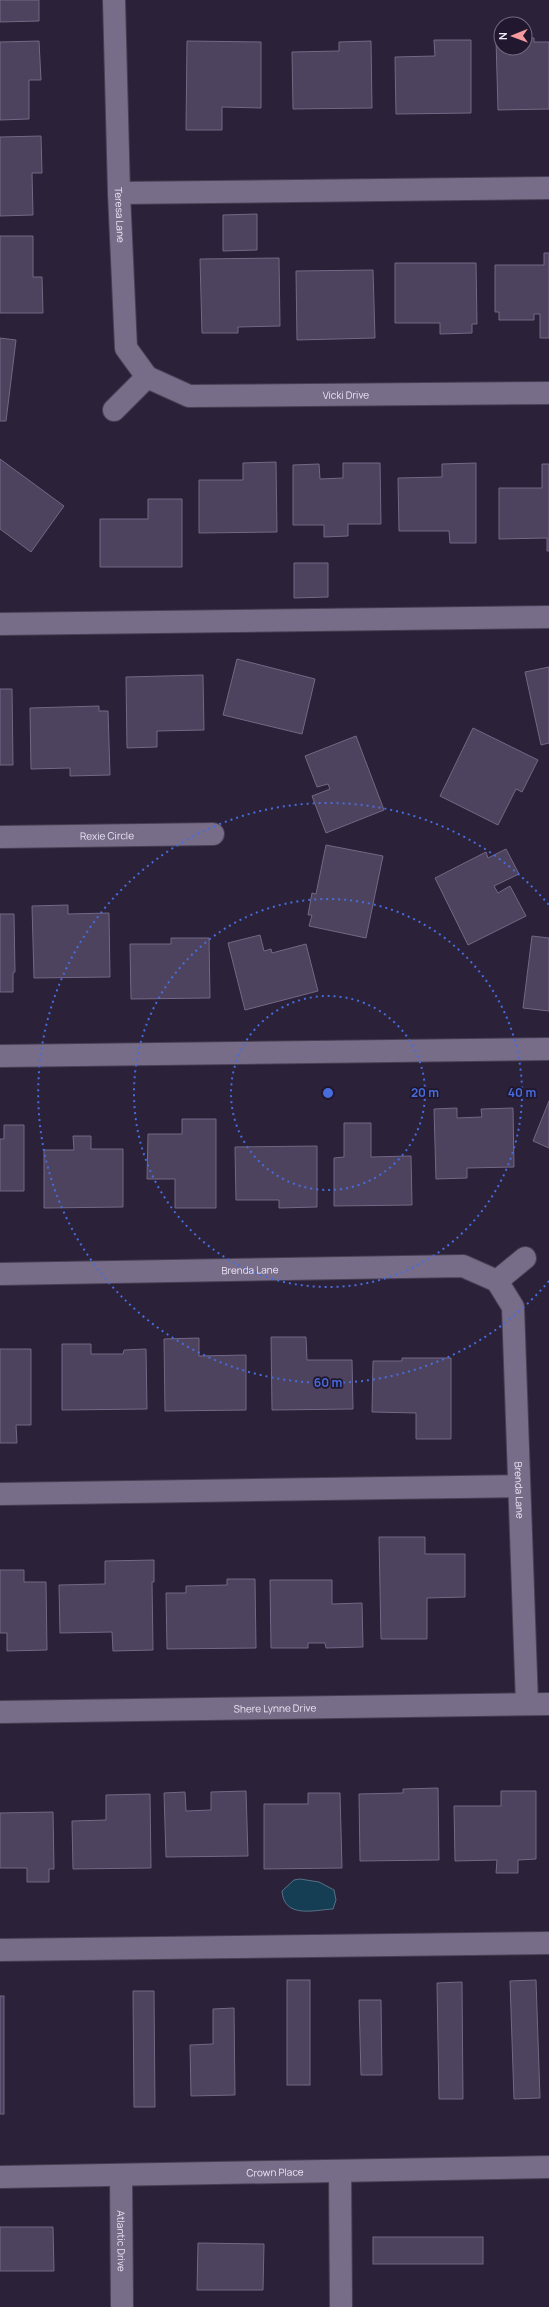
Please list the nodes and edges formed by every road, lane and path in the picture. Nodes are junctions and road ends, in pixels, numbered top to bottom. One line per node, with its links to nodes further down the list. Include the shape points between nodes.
1 (114, 0): 3 (street, Teresa Lane)
2 (549, 188): 3 (street)
3 (119, 193): 4 (street, Teresa Lane, via 126,348)
4 (147, 377): 5 (street, Vicki Drive, via 189,396); 6 (street)
5 (549, 393)
6 (114, 410)
7 (549, 616): 8 (street)
8 (0, 624)
9 (213, 834): 10 (street, Rexie Circle)
10 (0, 837)
11 (549, 1049): 12 (street)
12 (0, 1056)
13 (525, 1258): 15 (street)
14 (0, 1274): 15 (street, Brenda Lane, via 463,1266)
15 (497, 1281): 16 (street, Brenda Lane, via 513,1307)
16 (519, 1486): 17 (street); 18 (street, Brenda Lane)
17 (0, 1494)
18 (527, 1704): 19 (street, Shere Lynne Drive); 20 (street, Shere Lynne Drive)
19 (549, 1704)
20 (0, 1712)
21 (549, 1943): 22 (street)
22 (0, 1950)
23 (549, 2167): 24 (street, Crown Place); 27 (street)
24 (340, 2171): 25 (street, Crown Place); 29 (street)
25 (121, 2175): 26 (street, Crown Place); 28 (street, Atlantic Drive)
26 (0, 2177)
27 (549, 2185)
28 (122, 2307)
29 (341, 2307)

